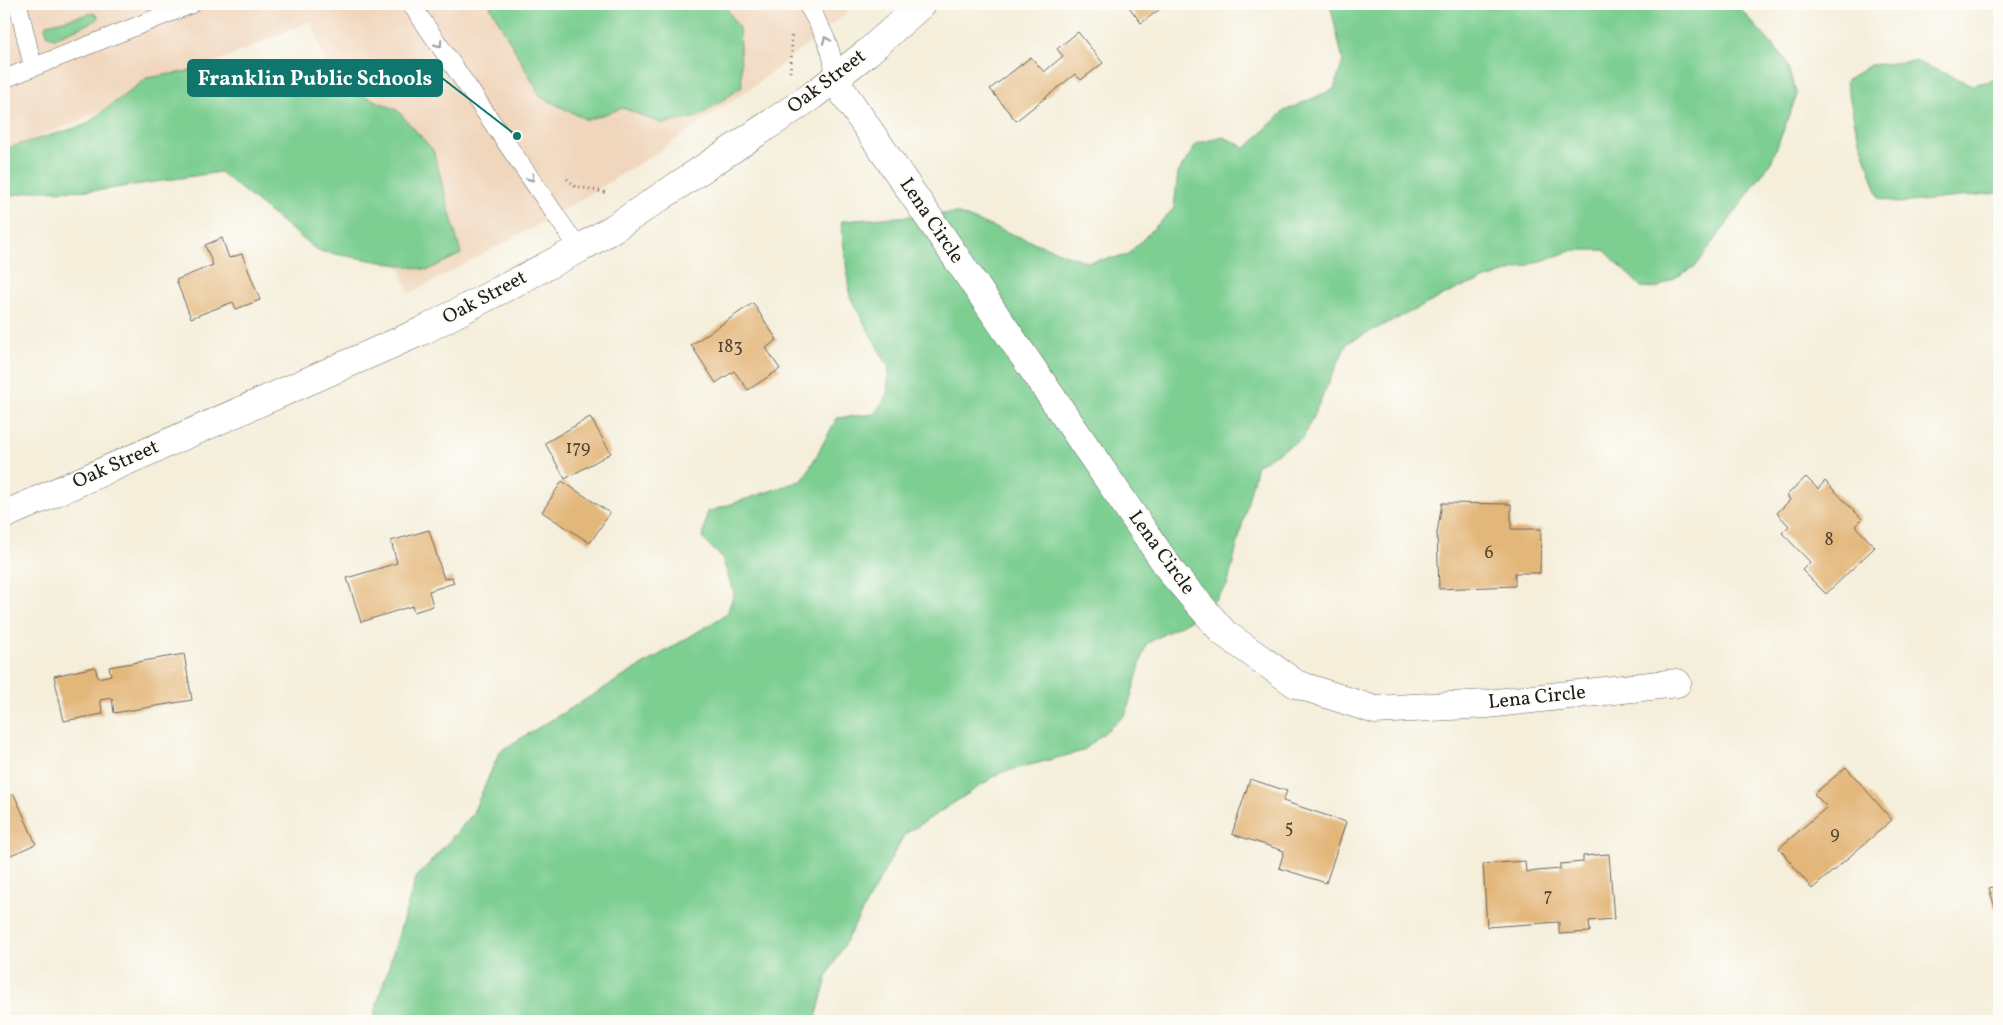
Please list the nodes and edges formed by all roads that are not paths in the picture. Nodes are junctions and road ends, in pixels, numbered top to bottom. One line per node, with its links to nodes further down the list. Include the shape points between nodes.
1 (18, 4): 6 (lane)
2 (192, 4): 6 (lane)
3 (411, 4): 9 (lane, one-way to 9)
4 (807, 4): 8 (lane, one-way to 4, via 827,41)
5 (922, 4): 8 (street, Oak Street)
6 (33, 67): 7 (lane)
7 (4, 78)
8 (834, 79): 9 (street, Oak Street); 11 (street, Lena Circle, via 1173,574 1232,639 1296,684 1375,710 1487,704)
9 (579, 249): 10 (street, Oak Street, via 413,335)
10 (4, 515)
11 (1677, 683)

